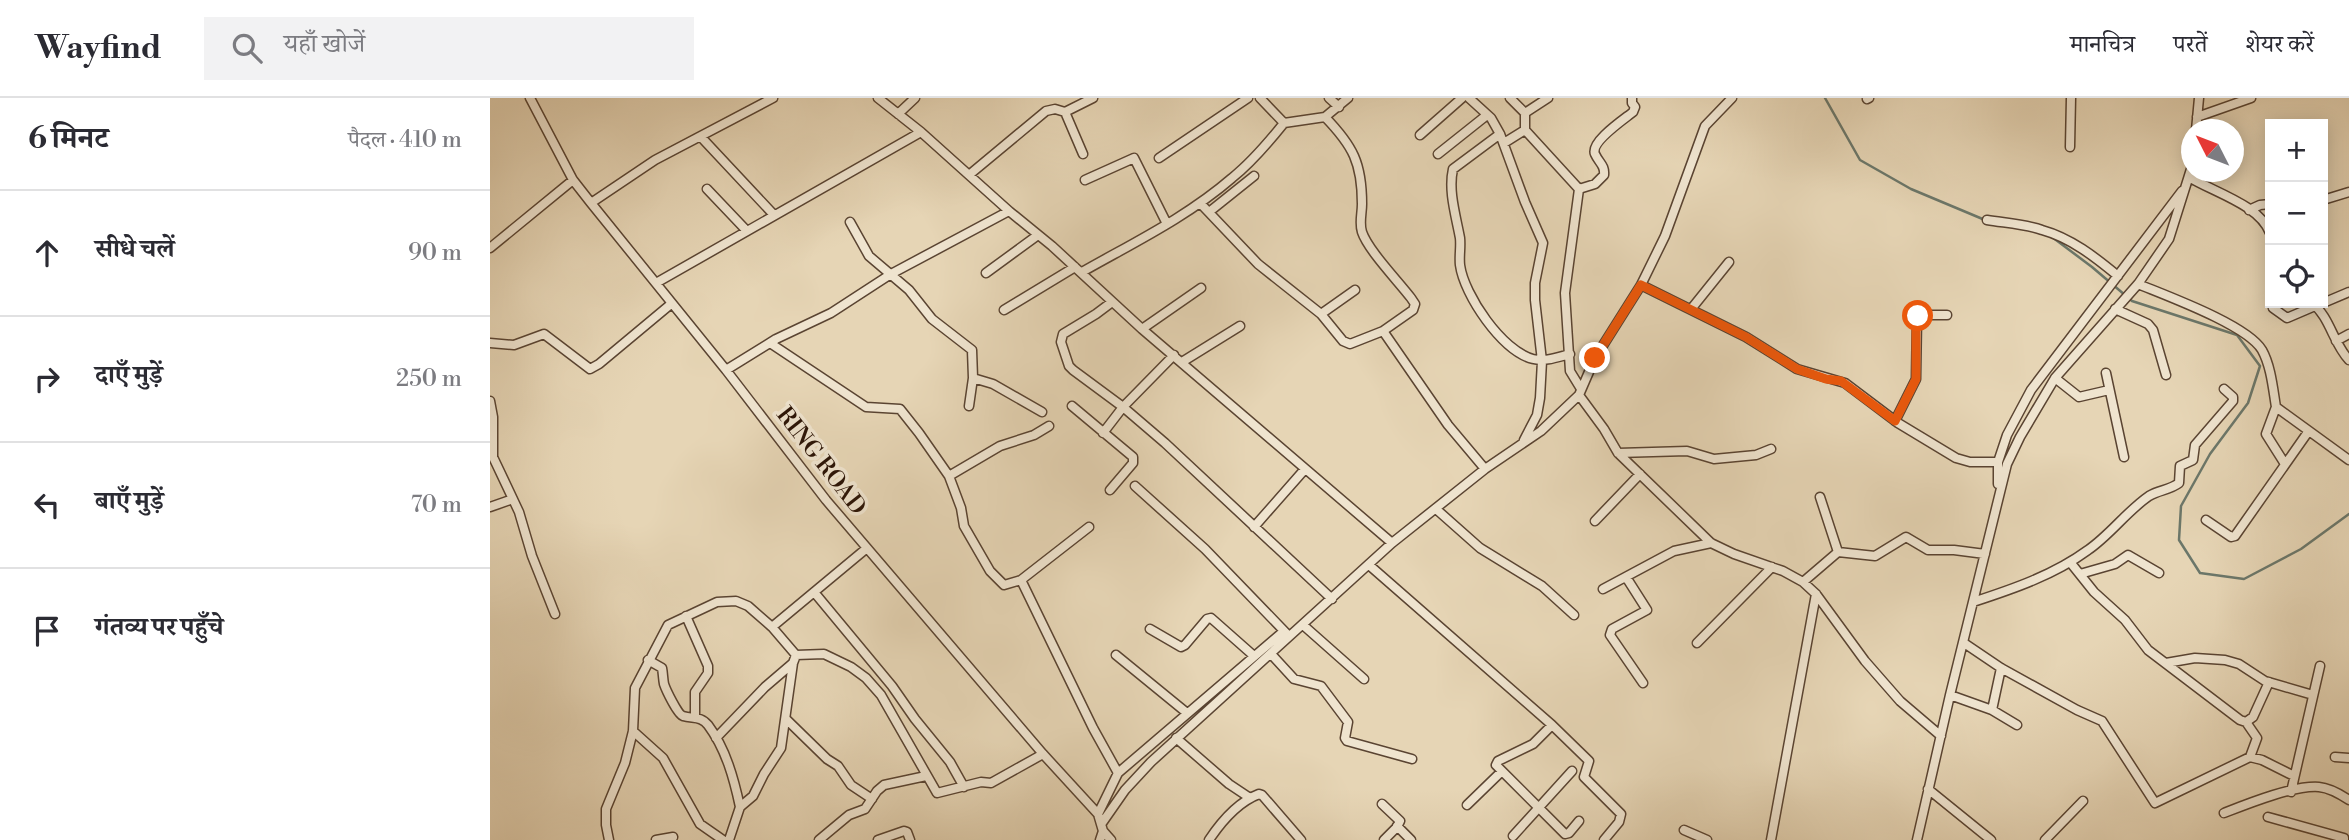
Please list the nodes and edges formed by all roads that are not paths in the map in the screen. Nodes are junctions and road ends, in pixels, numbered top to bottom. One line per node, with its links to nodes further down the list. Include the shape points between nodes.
1 (530, 98): 39 (street, RING ROAD)
2 (773, 98): 31 (street)
3 (878, 98): 22 (street)
4 (915, 98): 22 (street)
5 (1093, 98): 20 (street)
6 (1248, 98): 36 (street)
7 (1260, 98): 26 (street)
8 (1329, 98): 19 (street)
9 (1348, 98): 19 (street)
10 (1462, 98): 30 (street)
11 (1469, 98): 23 (street)
12 (1510, 98): 21 (street)
13 (1548, 98): 21 (street)
14 (1632, 98): 44 (street, via 1634,111 1594,147 1604,175 1595,184)
15 (1732, 98): 69 (street, via 1711,118 1700,139 1684,189)
16 (2071, 98): 33 (street)
17 (2199, 98): 25 (street)
18 (2250, 98): 25 (street)
19 (1339, 107): 24 (street)
20 (1065, 112): 34 (street); 37 (street, via 1046,111)
21 (1525, 113): 27 (street)
22 (898, 114): 28 (street)
23 (1487, 114): 29 (street); 35 (street)
24 (1325, 117): 26 (street); 86 (street, via 1345,138 1357,160 1360,228 1415,303 1413,310)
25 (2197, 117)
26 (1284, 123): 49 (street, via 1249,163)
27 (1525, 130): 32 (street); 44 (street)
28 (921, 132): 37 (street); 54 (street)
29 (1500, 134): 32 (street); 94 (street, via 1453,169 1460,265 1481,313 1506,343)
30 (1420, 135)
31 (701, 137): 48 (street, via 655,160); 54 (street)
32 (1504, 143): 94 (street, via 1543,243 1535,283)
33 (2070, 146)
34 (1083, 154)
35 (1438, 155)
36 (1159, 158)
37 (969, 175): 52 (street)
38 (1254, 176): 53 (street)
39 (573, 180): 48 (street, RING ROAD); 61 (street)
40 (1086, 180): 58 (street, via 1135,159)
41 (2187, 182): 43 (street)
42 (2198, 182): 51 (street)
43 (2185, 187): 66 (street); 68 (street, via 2172,234)
44 (1579, 188): 91 (street, via 1565,293)
45 (707, 189): 59 (street)
46 (2349, 192): 47 (street)
47 (2328, 198)
48 (591, 203): 67 (street, RING ROAD)
49 (1200, 203): 53 (street); 58 (street)
50 (2265, 204): 51 (street)
51 (2249, 210): 57 (street)
52 (1009, 211): 60 (street); 65 (street)
53 (1209, 212): 82 (street, via 1258,264)
54 (774, 215): 59 (street)
55 (1987, 220): 66 (street, via 2043,230 2086,251)
56 (850, 222): 65 (street, via 865,252)
57 (2265, 222)
58 (1167, 224): 63 (street)
59 (746, 230): 67 (street)
60 (1038, 235): 63 (street); 64 (street)
61 (490, 248)
62 (1729, 262): 77 (street)
63 (1078, 270): 74 (street); 81 (street)
64 (986, 273)
65 (891, 274): 90 (street, via 831,313); 98 (street, via 932,319 972,349)
66 (2116, 278): 118 (street, via 2031,390)
67 (656, 283): 75 (street, RING ROAD)
68 (2138, 284): 76 (street); 107 (street, via 2207,314 2256,342 2267,361)
69 (1641, 285): 77 (street); 102 (street, via 1595,358)
70 (1201, 288): 85 (street)
71 (1355, 290): 82 (street)
72 (2349, 292): 73 (street)
73 (2328, 299)
74 (1112, 302): 85 (street); 106 (street, via 1065,332 1061,341 1069,366)
75 (671, 303): 89 (street, via 590,369 544,334 514,345); 95 (street, RING ROAD)
76 (2118, 306): 97 (street, via 2153,330); 99 (street)
77 (1692, 308): 109 (street, via 1797,369 1845,383)
78 (2273, 308): 79 (street, via 2287,318)
79 (2308, 308)
80 (2320, 308): 88 (street)
81 (1004, 310)
82 (1321, 314): 86 (street, via 1340,340 1348,343)
83 (1947, 315): 109 (street, via 1917,317 1916,379)
84 (1240, 326): 92 (street)
85 (1142, 329): 92 (street)
86 (1383, 331): 121 (street, via 1448,425)
87 (2349, 334): 88 (street)
88 (2336, 341): 93 (street)
89 (490, 343)
90 (770, 343): 95 (street); 123 (street, via 866,407 900,409)
91 (1570, 354): 94 (street); 102 (street, via 1572,376)
92 (1178, 358): 106 (street); 120 (street)
93 (2349, 360)
94 (1542, 361): 113 (street, via 1539,411)
95 (726, 370): 137 (street, RING ROAD)
96 (2106, 373): 101 (street)
97 (2166, 375)
98 (973, 377): 104 (street); 108 (street)
99 (2055, 378): 101 (street, via 2079,397); 126 (street, via 2020,437)
100 (2224, 389): 140 (street, via 2233,401 2195,445 2193,460 2180,466 2179,483 2152,494)
101 (2109, 390): 116 (street)
102 (1580, 392): 113 (street); 115 (street)
103 (490, 401): 128 (street, via 493,457)
104 (969, 406)
105 (1072, 406): 112 (street)
106 (1123, 407): 112 (street); 134 (street)
107 (2276, 407): 111 (street); 119 (street, via 2266,434)
108 (1042, 412)
109 (1895, 421): 118 (street, via 1961,461)
110 (1049, 426): 123 (street, via 1000,446)
111 (2308, 432): 117 (street); 119 (street)
112 (1103, 433): 125 (street, via 1134,459)
113 (1522, 444): 121 (street)
114 (1771, 449): 115 (street, via 1756,455 1714,458 1687,451)
115 (1618, 453): 122 (street)
116 (2124, 457)
117 (2349, 460)
118 (1998, 462): 126 (street)
119 (2286, 464): 131 (street, via 2235,536)
120 (1305, 469): 134 (street); 135 (street)
121 (1485, 469): 130 (street)
122 (1640, 474): 132 (street); 136 (street)
123 (949, 476): 146 (street, via 964,526 990,570 1004,584)
124 (1135, 486): 159 (street, via 1205,549)
125 (1110, 490)
126 (1998, 494): 139 (street)
127 (1820, 497): 138 (street)
128 (513, 499): 129 (street); 153 (street)
129 (490, 507)
130 (1436, 509): 135 (street); 155 (street, via 1480,548 1542,586)
131 (2206, 520)
132 (1595, 521)
133 (1089, 527): 146 (street)
134 (1254, 527): 151 (street)
135 (1392, 543): 141 (street)
136 (1711, 543): 142 (street); 145 (street, via 1674,551)
137 (867, 548): 149 (street); 186 (street, RING ROAD)
138 (1838, 552): 139 (street, via 1875,556 1906,537 1928,550); 147 (street)
139 (1985, 554): 152 (street)
140 (2070, 562): 144 (street); 152 (street)
141 (1369, 565): 151 (street); 180 (street)
142 (1772, 567): 147 (street); 160 (street)
143 (2159, 573): 144 (street, via 2127,555 2115,564)
144 (2080, 574): 167 (street, via 2126,620 2143,645)
145 (1626, 577): 148 (street); 172 (street, via 1647,610 1612,629 1610,635)
146 (1021, 580): 193 (street)
147 (1803, 582): 150 (street)
148 (1603, 589)
149 (814, 592): 157 (street); 196 (street, via 892,686)
150 (1816, 594): 183 (street, via 1900,701); 233 (street)
151 (1332, 598): 156 (street)
152 (1973, 602): 161 (street)
153 (555, 614)
154 (685, 615): 157 (street, via 717,602 736,601); 166 (street, via 668,625); 177 (street, via 708,666 695,692)
155 (1574, 615)
156 (1303, 625): 159 (street); 170 (street)
157 (772, 627): 165 (street)
158 (1150, 629): 164 (street, via 1181,648 1211,618)
159 (1287, 634): 162 (street); 164 (street)
160 (1697, 643)
161 (1964, 643): 169 (street); 173 (street)
162 (1271, 654): 185 (street); 190 (street, via 1294,679 1323,689 1348,722 1347,741)
163 (1116, 655): 176 (street)
164 (1255, 656): 176 (street)
165 (794, 659): 178 (street); 184 (street); 194 (street, via 824,654 866,678 881,695)
166 (648, 660): 177 (street, via 662,668 664,685 678,713); 182 (street, via 635,688)
167 (2166, 663): 171 (street, via 2195,658 2225,660); 179 (street)
168 (2320, 666): 174 (street)
169 (2001, 668): 175 (street); 187 (street, via 2105,723 2155,803)
170 (1364, 679)
171 (2269, 682): 174 (street); 179 (street, via 2253,717)
172 (1643, 683)
173 (1950, 695): 175 (street); 183 (street)
174 (2313, 695): 195 (street)
175 (1992, 710): 181 (street)
176 (1187, 713): 193 (street)
177 (695, 717): 184 (street, via 707,723)
178 (786, 719): 200 (street, via 838,766 851,785); 205 (street, via 778,753 753,796)
179 (2246, 722): 187 (street, via 2257,738)
180 (1552, 725): 192 (street, via 1533,744 1498,761); 231 (street, via 1588,761 1584,777 1621,814)
181 (2017, 725)
182 (632, 731): 218 (street, via 625,763 607,804); 220 (street, via 663,758 700,824)
183 (1941, 736): 197 (street)
184 (716, 738): 205 (street, via 733,776)
185 (1176, 738): 199 (street); 212 (street, via 1125,790)
186 (1043, 754): 196 (street, via 991,783); 208 (street, RING ROAD)
187 (2250, 757): 195 (street)
188 (2335, 757): 189 (street)
189 (2349, 758)
190 (1412, 759)
191 (1572, 771): 206 (street)
192 (1501, 772): 204 (street); 206 (street)
193 (1118, 773): 208 (street)
194 (926, 776): 196 (street, via 937,793); 200 (street, via 884,785)
195 (2294, 776): 198 (street)
196 (964, 787)
197 (1928, 789): 234 (street); 235 (street)
198 (2291, 792): 201 (street, via 2318,787); 207 (street)
199 (1250, 798): 227 (street, via 1220,823); 228 (street, via 1262,795)
200 (872, 799): 222 (street, via 865,809 849,815)
201 (2349, 800)
202 (2083, 801): 236 (street)
203 (1382, 804): 211 (street, via 1398,818)
204 (1468, 805)
205 (740, 807): 221 (street)
206 (1539, 807): 210 (street, via 1565,834); 215 (street)
207 (2224, 813)
208 (1098, 814): 212 (street, RING ROAD)
209 (2268, 817): 217 (street)
210 (1579, 821)
211 (1397, 826): 229 (street); 230 (street)
212 (1103, 827): 225 (street); 226 (street, RING ROAD)
213 (2349, 829): 217 (street)
214 (1684, 830): 232 (street)
215 (1513, 836)
216 (673, 837): 219 (street)
217 (2344, 839)
218 (609, 840)
219 (656, 840)
220 (723, 840)
221 (729, 840)
222 (819, 840)
223 (878, 840): 224 (street, via 904,831)
224 (911, 840)
225 (1100, 840)
226 (1111, 840)
227 (1209, 840)
228 (1301, 840)
229 (1384, 840)
230 (1411, 840)
231 (1604, 840)
232 (1707, 840)
233 (1771, 840)
234 (1917, 840)
235 (1991, 840)
236 (2045, 840)

